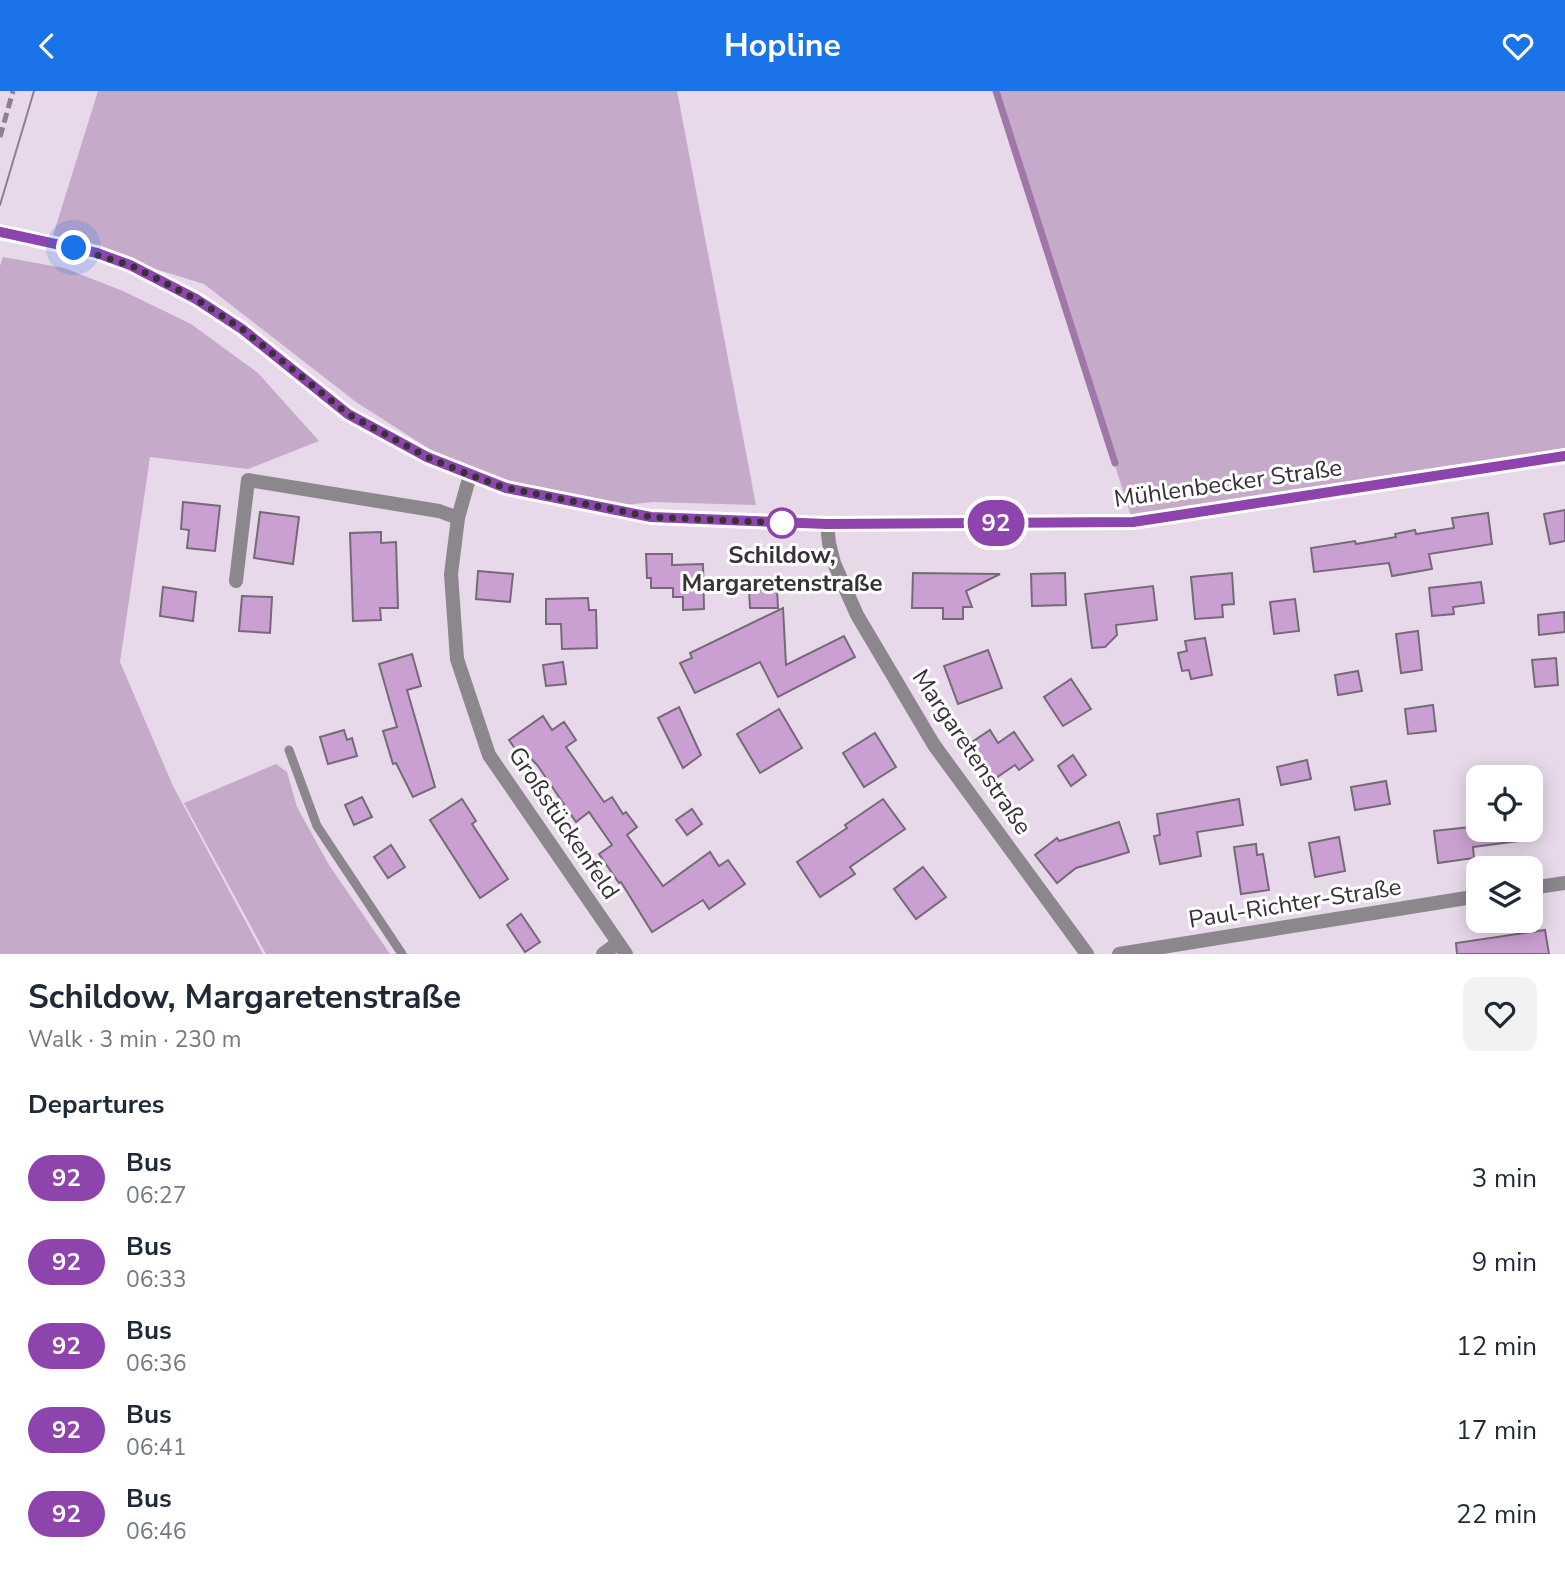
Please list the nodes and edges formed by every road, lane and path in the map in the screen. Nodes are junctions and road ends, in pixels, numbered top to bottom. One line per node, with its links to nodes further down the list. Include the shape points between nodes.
1 (0, 232): 3 (main road, Mühlenbecker Straße, via 97,253 196,299 242,329 348,414)
2 (1565, 456): 5 (main road, Mühlenbecker Straße, via 1133,522)
3 (470, 475): 4 (street, Großstückenfeld); 5 (main road, Mühlenbecker Straße, via 506,488 651,517)
4 (458, 518): 6 (street, via 439,510 248,480); 11 (street, Großstückenfeld, via 451,574 457,659 489,755)
5 (827, 524): 14 (street, Margaretenstraße, via 834,563 857,615 934,745)
6 (236, 581)
7 (289, 750): 12 (lane, via 317,826)
8 (1565, 883): 9 (street)
9 (1543, 886)
10 (1466, 898): 15 (street, Paul-Richter-Straße)
11 (622, 949): 13 (street, Großstückenfeld)
12 (402, 954)
13 (603, 954)
14 (1087, 954)
15 (1119, 954)

